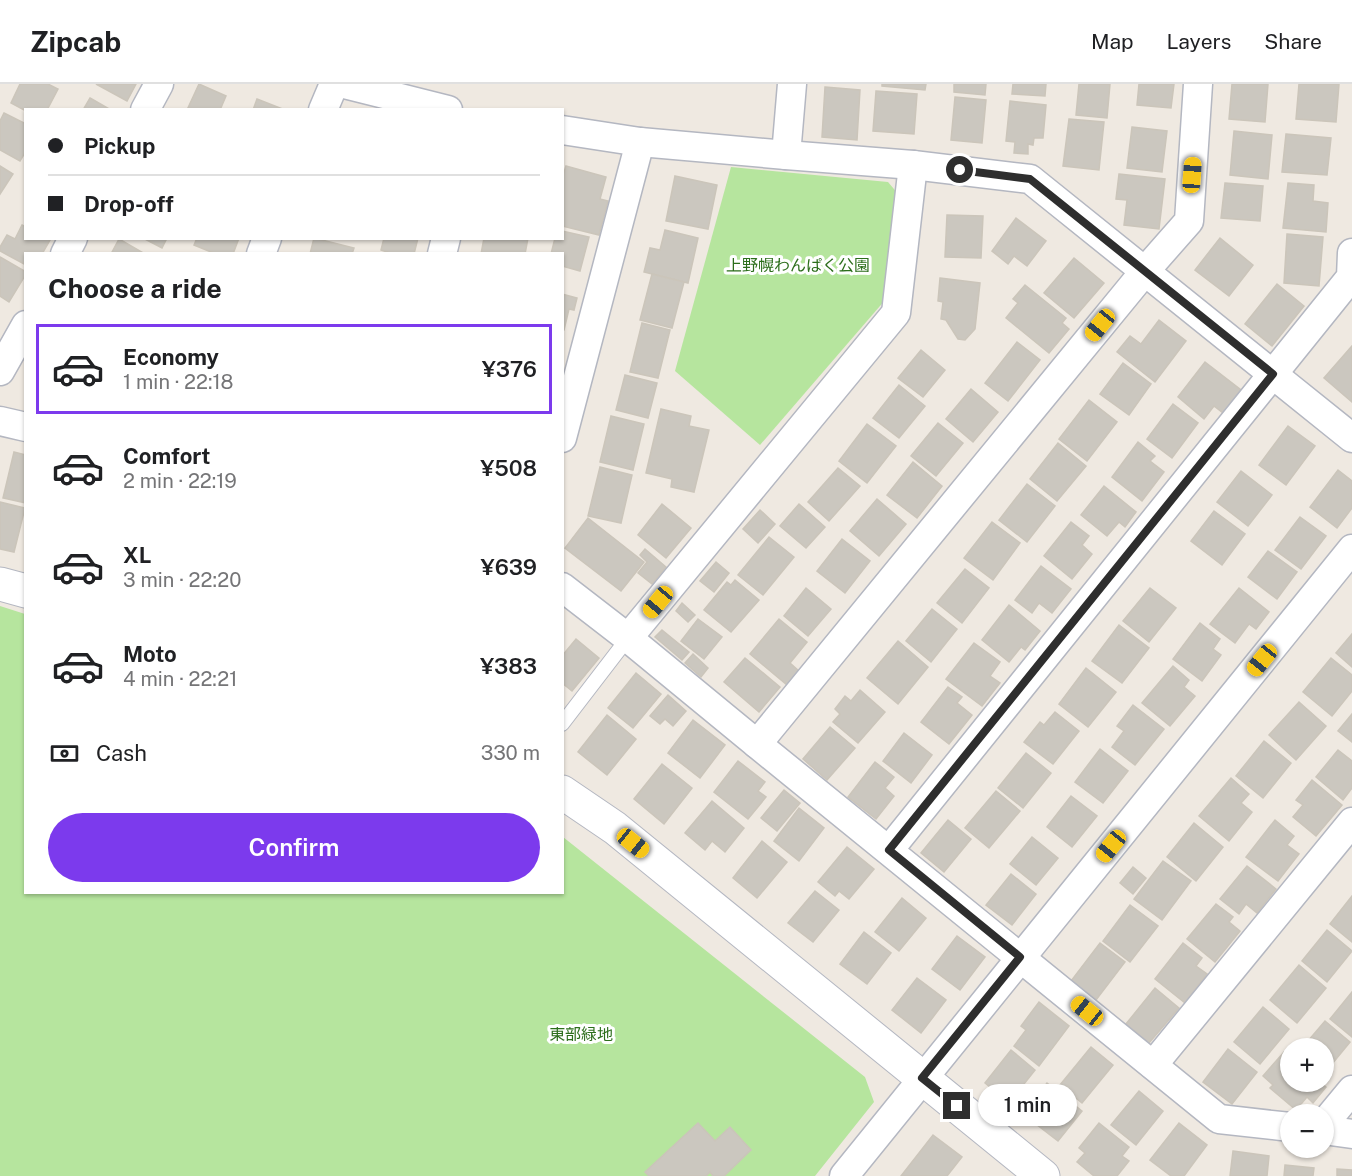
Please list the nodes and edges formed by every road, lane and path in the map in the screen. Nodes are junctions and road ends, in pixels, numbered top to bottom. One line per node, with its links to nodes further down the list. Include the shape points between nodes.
1 (159, 84): 6 (street)
2 (334, 84): 7 (street)
3 (344, 84): 8 (street)
4 (792, 84): 11 (street)
5 (1198, 84): 14 (street, via 1189,221)
6 (146, 108)
7 (324, 108)
8 (440, 108)
9 (564, 130): 10 (street)
10 (640, 142): 11 (street); 20 (street)
11 (786, 156): 12 (street)
12 (913, 165): 14 (street, via 1030,179); 26 (street, via 896,314)
13 (1352, 253): 17 (street, via 1351,277)
14 (1145, 271): 17 (street); 28 (street)
15 (24, 328): 16 (street)
16 (0, 371)
17 (1273, 374): 21 (street); 31 (street)
18 (0, 421): 19 (street)
19 (24, 427)
20 (564, 430)
21 (1352, 438)
22 (1352, 549): 32 (street)
23 (0, 584): 25 (street)
24 (564, 589): 26 (street)
25 (24, 590)
26 (628, 638): 27 (lane); 28 (street)
27 (564, 721)
28 (757, 744): 31 (street)
29 (564, 793): 34 (street, via 615,828)
30 (1352, 822): 33 (street)
31 (889, 850): 32 (street)
32 (1020, 957): 33 (street); 34 (street)
33 (1153, 1065): 37 (street, via 1219,1119)
34 (922, 1078): 40 (street); 41 (street)
35 (1352, 1089): 36 (street)
36 (1334, 1111)
37 (1280, 1125)
38 (1334, 1132): 39 (street)
39 (1352, 1134)
40 (844, 1176)
41 (1043, 1176)

